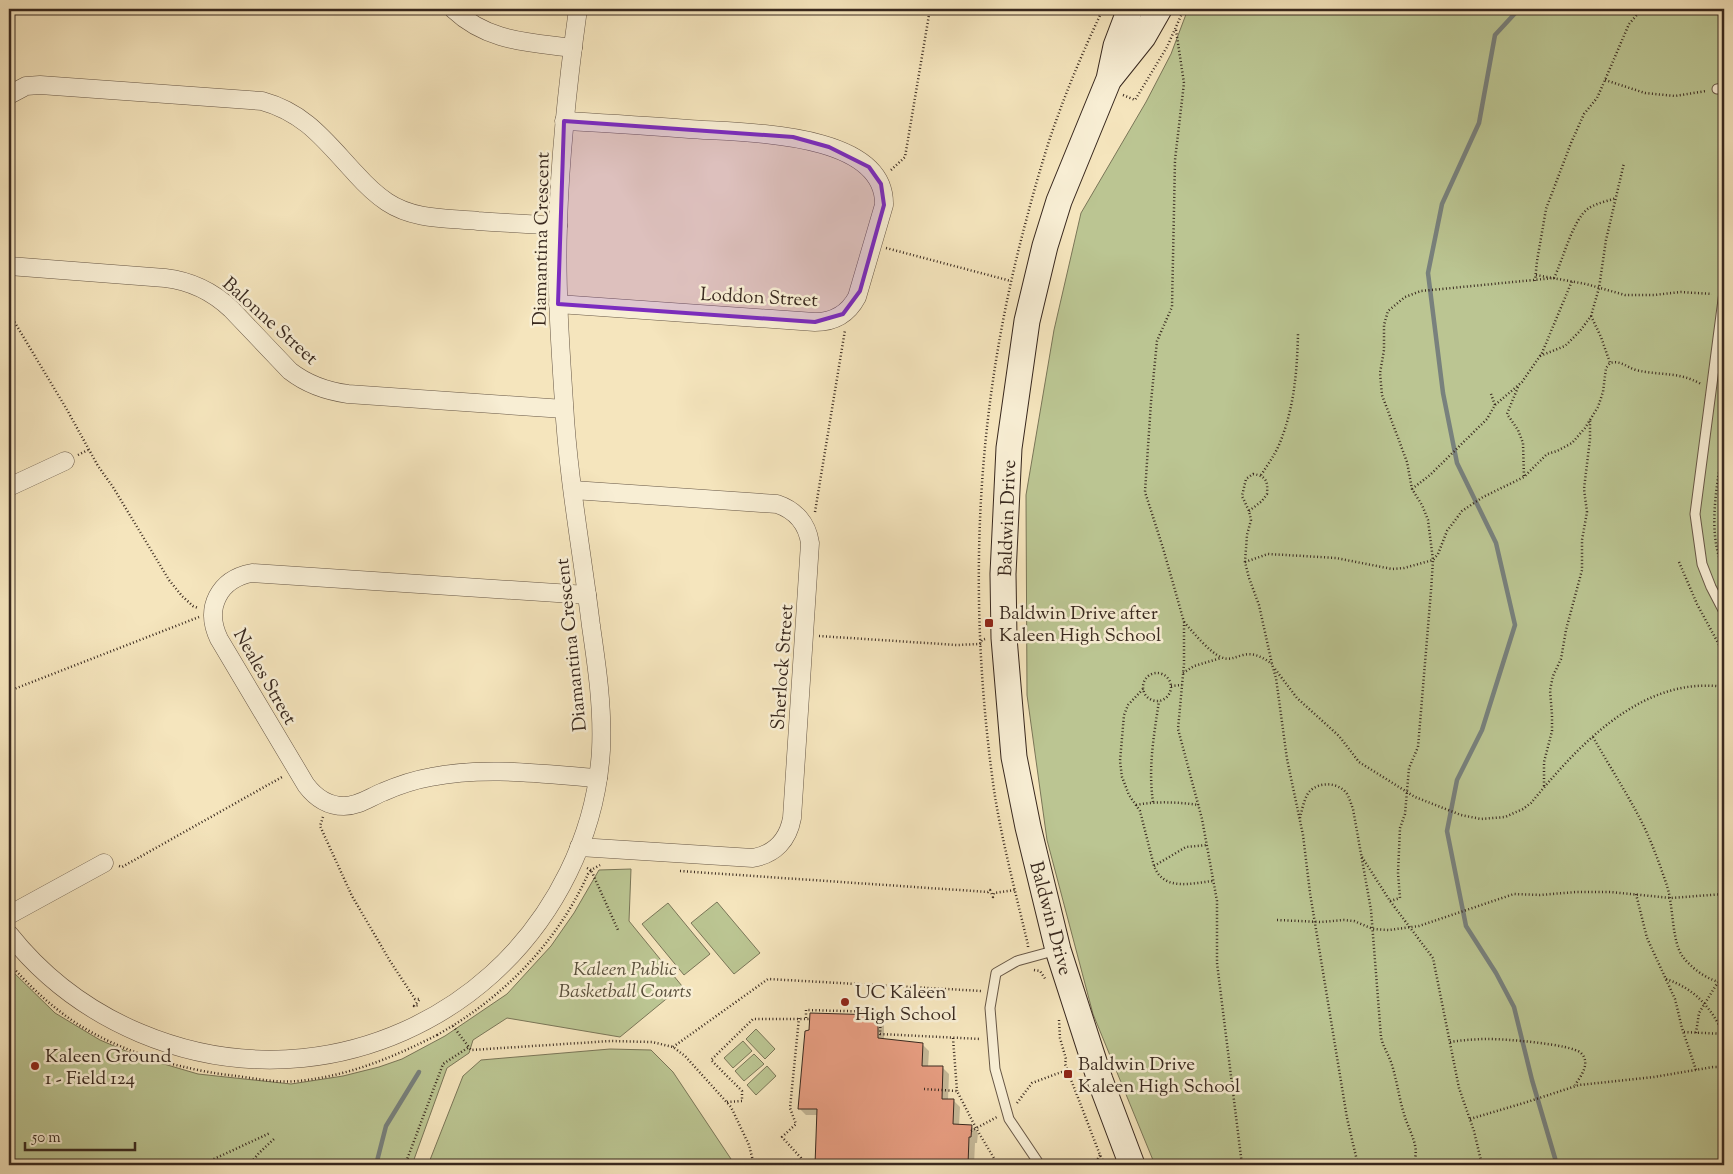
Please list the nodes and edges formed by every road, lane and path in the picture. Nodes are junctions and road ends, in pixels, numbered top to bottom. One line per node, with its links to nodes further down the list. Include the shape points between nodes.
1 (453, 9): 9 (street, via 471,24 496,36)
2 (578, 9): 9 (street, Diamantina Crescent)
3 (930, 9): 16 (path, via 905,157 888,173)
4 (1130, 9): 11 (main road, Baldwin Drive, via 1116,46)
5 (1158, 9): 11 (main road, Baldwin Drive, via 1138,45)
6 (1184, 9): 8 (path)
7 (1642, 9): 10 (path, via 1629,24)
8 (1176, 30): 11 (path, via 1135,100); 57 (path, via 1184,83 1175,160 1172,307 1157,341 1145,492)
9 (572, 48): 14 (street, Diamantina Crescent)
10 (1606, 80): 12 (path, via 1645,93 1675,96); 21 (path, via 1584,114 1546,209)
11 (1107, 84): 59 (main road, Baldwin Drive, via 1059,201 1027,321 1008,448)
12 (1721, 88)
13 (9, 95): 18 (street, via 26,86 40,85 262,101 286,109 307,122 367,186 398,208 434,218)
14 (564, 120): 16 (street, via 793,137 846,154); 18 (street, Diamantina Crescent)
15 (1624, 163): 17 (path)
16 (875, 174): 19 (street, Loddon Street, via 884,198)
17 (1616, 198): 22 (path, via 1584,212 1569,237); 26 (path)
18 (558, 226): 28 (street, Diamantina Crescent)
19 (873, 244): 23 (path); 30 (street, Loddon Street, via 857,298)
20 (9, 266): 39 (street, Balonne Street, via 177,279 201,287 227,305 290,371 311,385 329,391)
21 (1535, 275): 22 (path); 24 (path)
22 (1554, 278): 24 (path); 25 (path)
23 (1011, 280)
24 (1535, 281): 46 (path, via 1421,291 1405,297 1388,311 1380,373 1382,395 1407,462)
25 (1572, 281): 26 (path); 33 (path)
26 (1599, 288): 27 (path, via 1625,295); 31 (path)
27 (1724, 293): 36 (lane)
28 (558, 304): 30 (street, Loddon Street, via 815,322 830,321); 39 (street, Diamantina Crescent)
29 (9, 313): 56 (path, via 88,450 169,580 193,606)
30 (843, 314): 49 (path, via 846,324 816,511 812,520)
31 (1591, 316): 33 (path, via 1565,346); 34 (path)
32 (1298, 334): 43 (path, via 1293,401 1278,446)
33 (1539, 357): 35 (path)
34 (1610, 362): 36 (path, via 1633,369 1680,375); 40 (path, via 1598,407)
35 (1518, 386): 38 (path); 44 (path, via 1507,414 1523,443)
36 (1712, 389): 55 (lane, via 1695,514 1702,564)
37 (1491, 394): 38 (path)
38 (1494, 406): 46 (path, via 1488,419)
39 (564, 409): 47 (street, Diamantina Crescent)
40 (1590, 419): 44 (path, via 1572,443 1547,454); 73 (path, via 1582,570 1550,690 1552,731 1544,762)
41 (1724, 438): 53 (path, via 1716,502 1715,544)
42 (65, 461): 45 (street)
43 (1261, 475): 48 (path, via 1266,480 1267,494); 48 (path, via 1253,474 1246,479 1242,496)
44 (1524, 477): 50 (path, via 1462,511)
45 (9, 487)
46 (1412, 488): 50 (path, via 1428,520)
47 (573, 490): 49 (street, via 770,503 789,509); 54 (street, Diamantina Crescent)
48 (1249, 511): 51 (path, via 1251,520)
49 (804, 524): 58 (street, Sherlock Street, via 810,543)
50 (1432, 560): 51 (path, via 1392,569 1336,558 1268,554); 74 (path, via 1418,747 1409,768)
51 (1245, 562): 62 (path, via 1259,605)
52 (1679, 562): 60 (path)
53 (1724, 568)
54 (587, 595): 56 (street, Neales Street, via 252,573 238,576 226,585 218,596); 72 (street, Diamantina Crescent, via 601,707)
55 (1724, 612)
56 (213, 614): 68 (path); 71 (street, Neales Street, via 219,639)
57 (1184, 622): 61 (path); 63 (path)
58 (804, 635): 59 (path, via 956,645); 81 (street, Sherlock Street, via 792,818 780,845 760,857 745,858)
59 (1004, 638): 101 (main road, Baldwin Drive, via 1014,757)
60 (1724, 654)
61 (1221, 658): 62 (path, via 1254,655); 63 (path)
62 (1272, 664): 74 (path, via 1297,698 1339,736 1359,762); 79 (path)
63 (1183, 673): 64 (path)
64 (1182, 685): 65 (path); 78 (path, via 1178,729)
65 (1171, 686): 67 (path, via 1167,678 1154,674 1146,680); 69 (path, via 1167,698)
66 (1724, 687): 70 (path, via 1672,690 1624,712)
67 (1144, 689): 69 (path, via 1150,700); 77 (path, via 1128,705 1121,736 1122,777)
68 (9, 690)
69 (1159, 701): 75 (path, via 1150,762)
70 (1593, 737): 73 (path); 92 (path, via 1637,814)
71 (297, 769): 76 (street, Neales Street, via 315,796); 83 (path, via 122,867)
72 (598, 778): 76 (street, via 463,772 402,785 357,804 342,806); 81 (street, Diamantina Crescent)
73 (1544, 786): 74 (path, via 1523,809 1505,816 1481,819 1461,815)
74 (1406, 792): 93 (path, via 1398,850 1400,898)
75 (1153, 802): 77 (path); 78 (path)
76 (328, 803): 108 (path, via 320,826 330,848 364,916 415,998 420,1000 414,1006 419,1005)
77 (1136, 805): 85 (path, via 1146,829)
78 (1198, 805): 80 (path)
79 (1300, 820): 82 (path, via 1310,792 1324,784 1338,787 1348,795 1353,809); 96 (path)
80 (1207, 845): 85 (path, via 1186,847); 88 (path)
81 (576, 854): 86 (path); 108 (street, Diamantina Crescent, via 546,911 517,949 483,982)
82 (1362, 856): 93 (path); 98 (path)
83 (104, 863): 94 (street)
84 (608, 866): 86 (path, via 598,865)
85 (1154, 866): 88 (path, via 1170,884)
86 (591, 870): 99 (path)
87 (676, 871): 89 (path, via 990,890 993,897 994,893)
88 (1213, 880): 142 (path, via 1217,901 1217,963)
89 (1015, 890)
90 (1636, 894): 92 (path); 97 (path, via 1514,894); 102 (path, via 1647,938)
91 (1724, 894): 92 (path)
92 (1671, 898): 103 (path, via 1682,956 1709,979)
93 (1390, 901): 97 (path)
94 (9, 915)
95 (1277, 920): 96 (path)
96 (1314, 921): 98 (path, via 1354,921); 143 (path)
97 (1409, 927): 98 (path); 115 (path, via 1433,958)
98 (1373, 929): 144 (path, via 1381,1037 1392,1064 1404,1116 1414,1136 1416,1159)
99 (618, 930)
100 (9, 934): 108 (street, Diamantina Crescent, via 46,973 103,1015 146,1036 214,1055 261,1060 340,1052 379,1041)
101 (1058, 950): 105 (lane, via 1017,960 996,973); 141 (main road, Baldwin Drive, via 1100,1080)
102 (1666, 978): 106 (path, via 1683,985); 110 (path)
103 (1718, 982): 104 (path); 106 (path)
104 (1724, 983)
105 (993, 992): 114 (lane, via 990,1008); 117 (path, via 768,979)
106 (1705, 1004): 111 (path, via 1699,1014); 112 (path)
107 (799, 1018): 113 (path, via 808,1019 806,1010 881,1012 880,1034); 125 (path, via 753,1019 711,1060 742,1091 742,1101); 137 (path, via 790,1108 796,1124 782,1137 801,1158)
108 (428, 1019): 121 (path, via 437,1035 395,1056 353,1071 278,1082)
109 (453, 1026): 116 (path)
110 (1684, 1032): 111 (path); 120 (path)
111 (1696, 1033): 112 (path)
112 (1724, 1034)
113 (953, 1038): 114 (path); 124 (path)
114 (993, 1039): 126 (lane, via 995,1069)
115 (1450, 1042): 122 (path, via 1491,1039 1572,1049 1581,1053 1586,1064); 127 (path, via 1459,1088)
116 (469, 1046): 117 (path, via 471,1050 611,1041 652,1042); 135 (path, via 443,1064)
117 (674, 1047): 125 (path)
118 (1724, 1067): 120 (path)
119 (1067, 1070): 126 (path, via 1032,1083)
120 (1696, 1070): 122 (path)
121 (238, 1076)
122 (1574, 1086): 127 (path)
123 (924, 1089): 124 (path)
124 (957, 1091): 128 (path)
125 (727, 1102): 136 (path, via 742,1128)
126 (1007, 1112): 128 (path); 139 (lane, via 1009,1120)
127 (1470, 1118): 145 (path)
128 (976, 1128): 129 (path); 138 (path)
129 (972, 1131)
130 (270, 1133): 133 (path)
131 (274, 1138): 134 (path)
132 (1100, 1154): 140 (path)
133 (201, 1165)
134 (249, 1165)
135 (405, 1165)
136 (754, 1165)
137 (801, 1165)
138 (998, 1165)
139 (1040, 1165)
140 (1094, 1165)
141 (1132, 1165)
142 (1242, 1165)
143 (1358, 1165)
144 (1413, 1165)
145 (1482, 1165)

